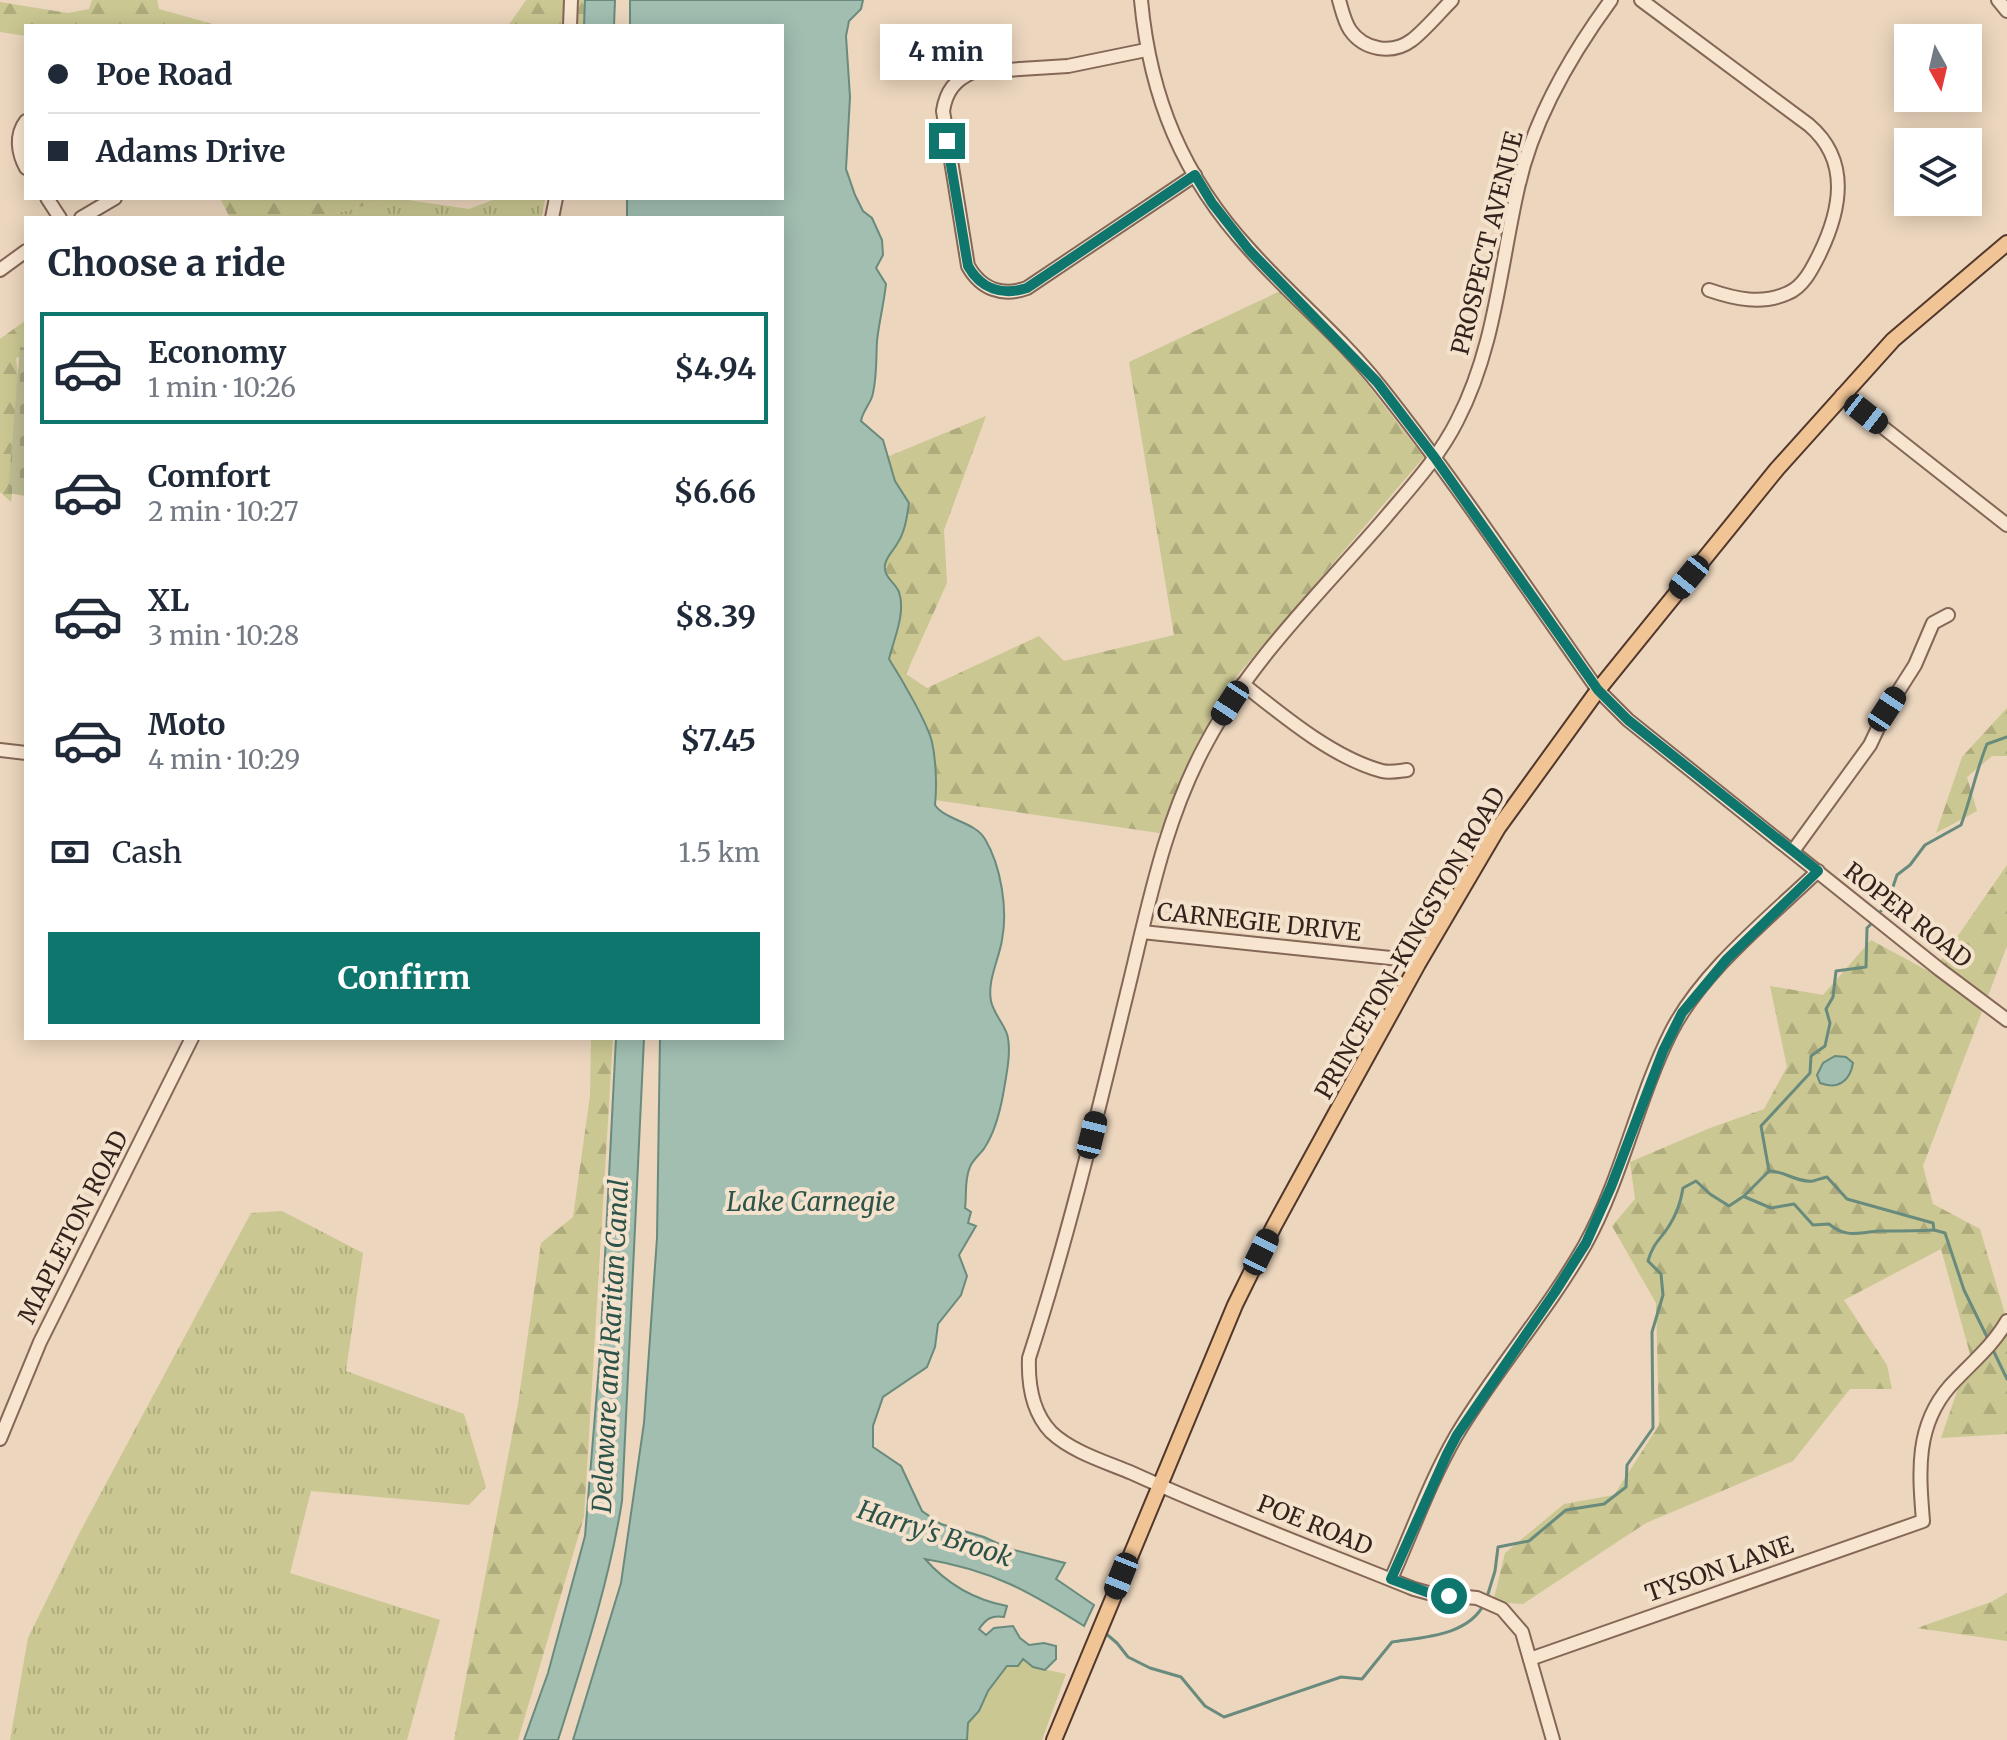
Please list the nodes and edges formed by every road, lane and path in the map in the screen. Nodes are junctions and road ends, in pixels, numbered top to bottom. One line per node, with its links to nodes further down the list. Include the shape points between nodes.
1 (571, 0): 9 (street)
2 (1141, 0): 10 (street, ROPER ROAD)
3 (1339, 0): 4 (street, via 1358,39 1385,49 1412,40)
4 (1452, 0)
5 (1611, 0): 21 (street, PROSPECT AVENUE, via 1559,81 1533,137 1481,363)
6 (1641, 0): 19 (street, via 1809,125 1824,139 1836,165 1836,214 1805,280 1790,293 1772,298 1740,300)
7 (1998, 0): 8 (street)
8 (2007, 11)
9 (570, 24)
10 (1146, 50): 13 (street, ROPER ROAD, via 1164,111); 13 (street, via 1068,66 973,72 953,85 943,111 968,266 989,288 1027,288)
11 (24, 126): 12 (street, via 19,137)
12 (24, 164)
13 (1195, 175): 21 (street, ROPER ROAD, via 1249,250 1377,382)
14 (112, 200): 15 (street)
15 (84, 216)
16 (2007, 243): 20 (main road, PRINCETON-KINGSTON ROAD, via 1893,340)
17 (24, 252): 18 (street)
18 (2, 265)
19 (1709, 290)
20 (1842, 395): 22 (street); 25 (main road, PRINCETON-KINGSTON ROAD)
21 (1435, 458): 24 (street, PROSPECT AVENUE); 25 (street, ROPER ROAD)
22 (2007, 525)
23 (1948, 615): 29 (street, via 1933,623 1870,745)
24 (1243, 684): 28 (street, via 1348,758 1385,772); 31 (street, PROSPECT AVENUE, via 1184,787)
25 (1598, 690): 29 (street, ROPER ROAD, via 1628,720); 32 (main road, PRINCETON-KINGSTON ROAD, via 1498,828)
26 (0, 750): 27 (street)
27 (24, 753)
28 (1407, 770)
29 (1793, 851): 30 (street, ROPER ROAD)
30 (1818, 871): 33 (street, ROPER ROAD); 38 (street, via 1727,959 1682,1013 1586,1243 1457,1435)
31 (1142, 932): 32 (street, CARNEGIE DRIVE); 37 (street, POE ROAD, via 1028,1374 1040,1415 1058,1438)
32 (1418, 964): 37 (main road, PRINCETON-KINGSTON ROAD, via 1274,1226)
33 (2007, 1020)
34 (191, 1040): 36 (street, MAPLETON ROAD, via 40,1342)
35 (2007, 1321): 39 (street, TYSON LANE, via 1941,1398 1926,1428 1920,1459 1923,1521)
36 (0, 1439)
37 (1159, 1485): 38 (street, POE ROAD); 40 (main road, PRINCETON-KINGSTON ROAD)
38 (1391, 1579): 39 (street, POE ROAD, via 1432,1594 1477,1598 1502,1609 1522,1632)
39 (1530, 1659): 41 (street, POE ROAD)
40 (1054, 1740)
41 (1553, 1740)

